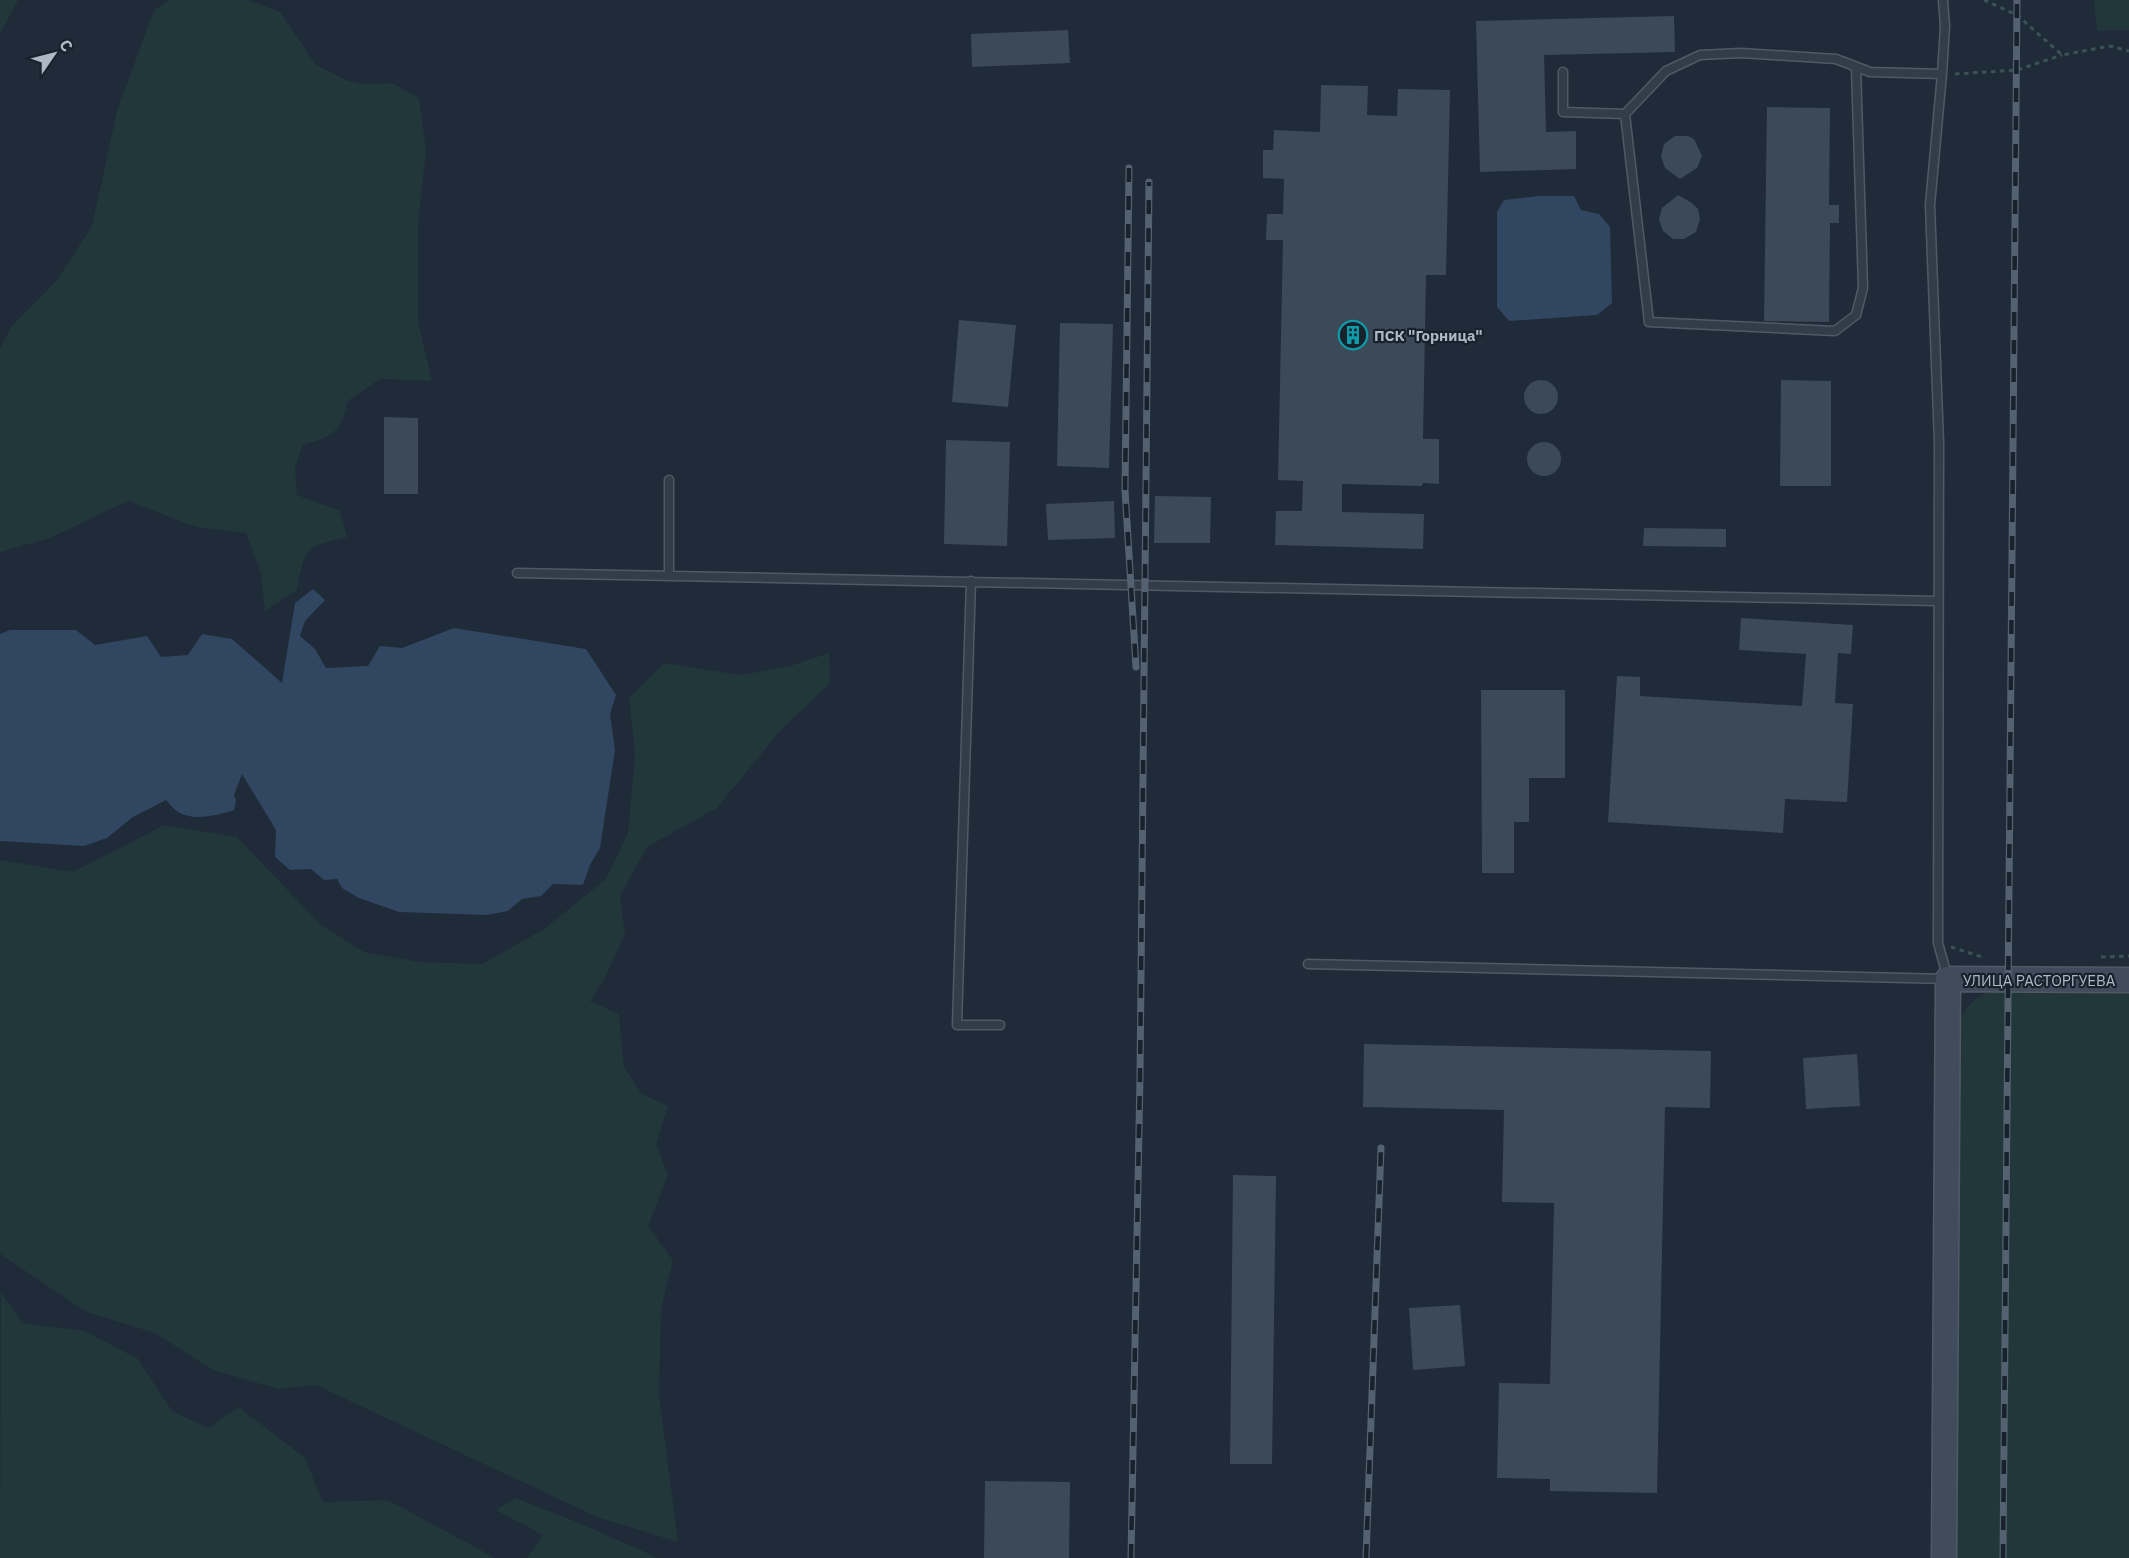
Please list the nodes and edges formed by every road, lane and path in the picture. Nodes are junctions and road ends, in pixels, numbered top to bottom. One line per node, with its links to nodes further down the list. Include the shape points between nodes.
1 (1943, 0): 7 (lane)
2 (1984, 0): 4 (path, via 2017,15)
3 (2129, 51): 4 (path, via 2110,46)
4 (2062, 56): 7 (path, via 2017,70)
5 (1856, 68): 7 (lane, via 1870,72); 8 (lane, via 1836,59 1741,52 1700,55 1666,71); 8 (lane, via 1863,288 1856,315 1835,331 1649,322)
6 (1563, 72): 8 (lane, via 1563,112)
7 (1942, 74): 13 (lane, via 1930,206 1939,443)
8 (1625, 114)
9 (669, 480): 11 (lane)
10 (517, 573): 11 (lane)
11 (669, 576): 12 (lane)
12 (971, 580): 13 (lane); 17 (lane, via 957,1025)
13 (1937, 601): 15 (lane, via 1938,943)
14 (1308, 964): 15 (lane)
15 (1948, 979): 16 (street, УЛИЦА РАСТОРГУЕВА); 18 (street)
16 (2129, 980)
17 (1000, 1025)
18 (1944, 1558)

